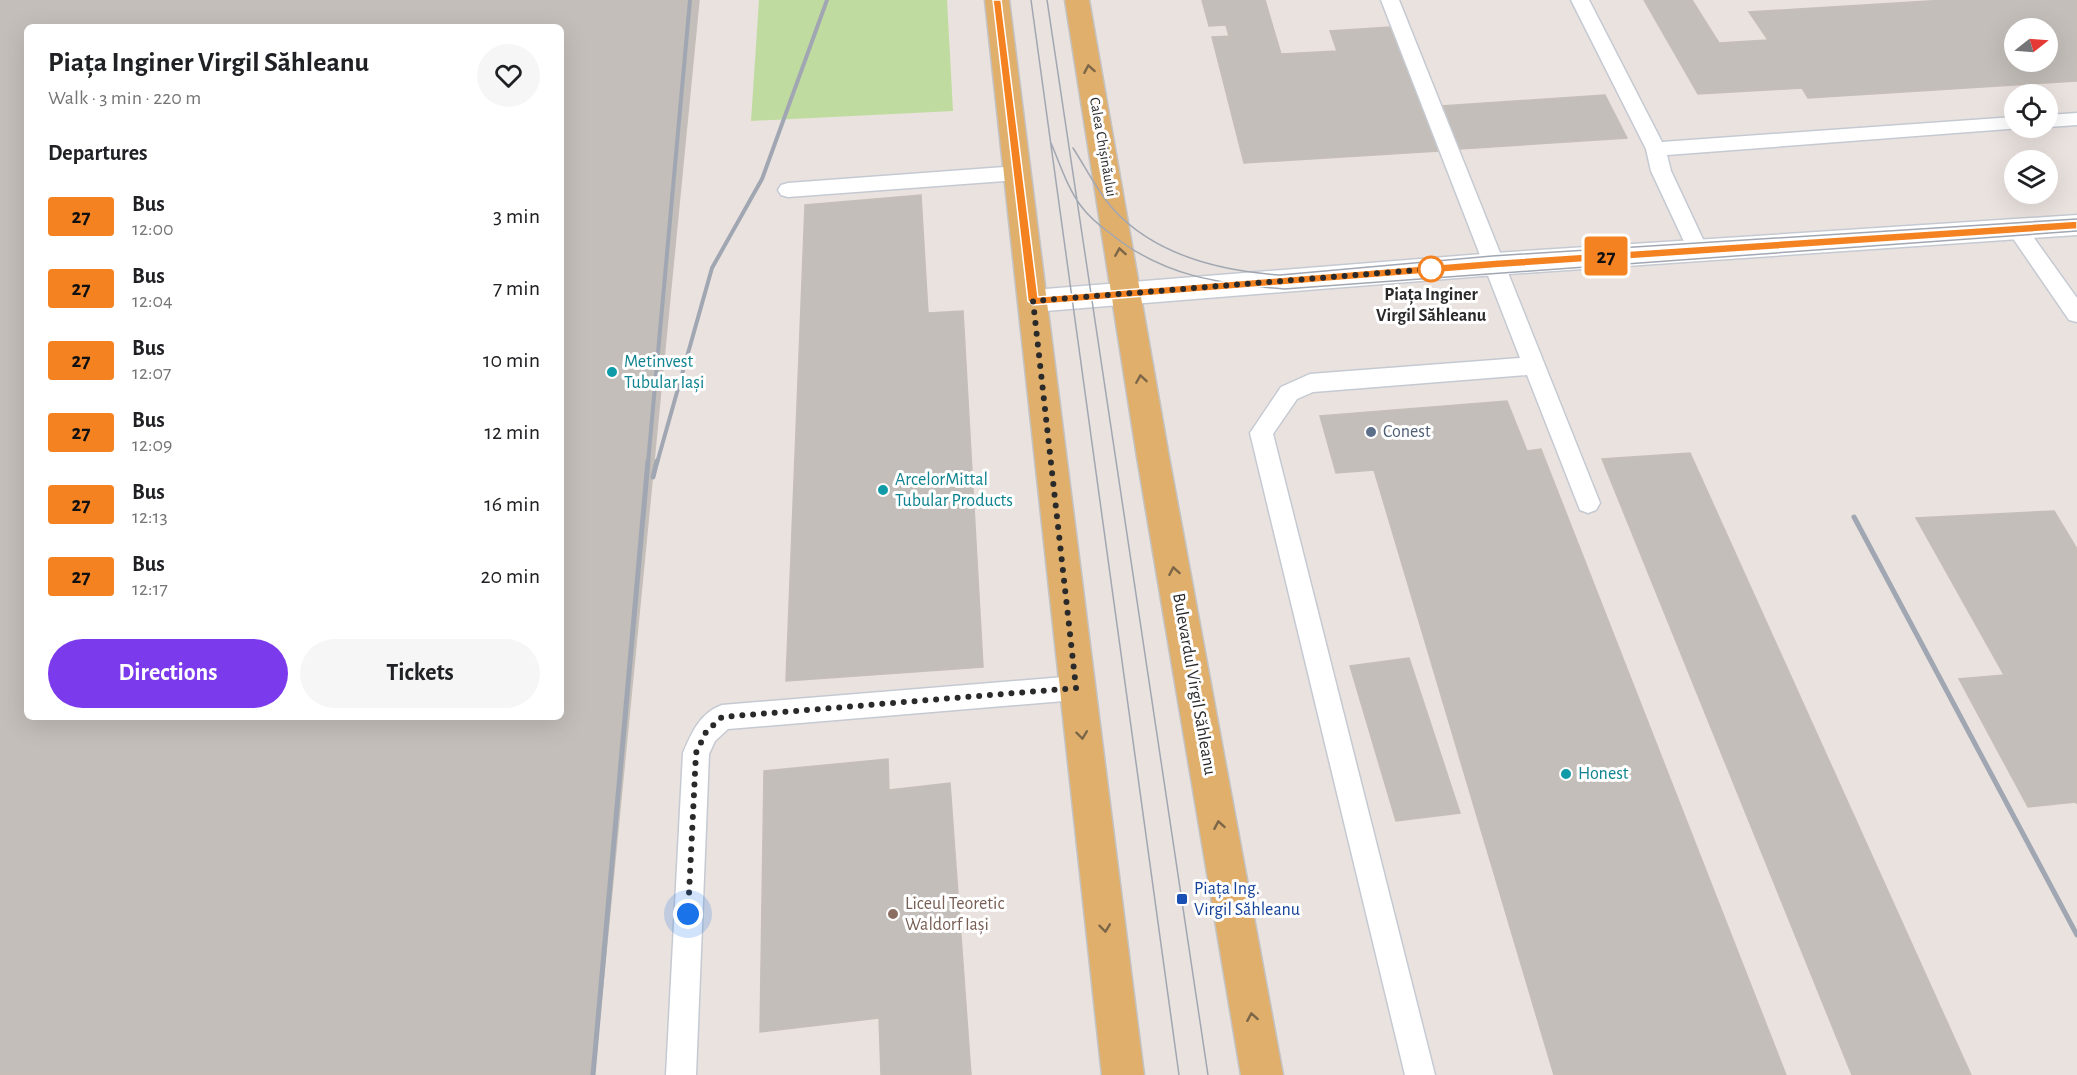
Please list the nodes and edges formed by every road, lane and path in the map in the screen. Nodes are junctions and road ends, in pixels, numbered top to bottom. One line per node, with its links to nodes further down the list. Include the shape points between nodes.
1 (997, 0): 9 (main road)
2 (1077, 0): 15 (main road, Calea Chișinăului, one-way to 2)
3 (1390, 0): 14 (lane)
4 (1580, 0): 8 (lane)
5 (2077, 119): 6 (lane)
6 (2058, 120)
7 (2004, 124): 8 (lane)
8 (1656, 149): 13 (lane, via 1661,171)
9 (1018, 173): 10 (lane); 16 (main road)
10 (788, 190)
11 (2077, 225): 12 (main road)
12 (2017, 229): 13 (main road); 17 (lane)
13 (1698, 250): 14 (main road)
14 (1495, 264): 15 (main road); 18 (lane)
15 (1127, 294): 16 (main road); 23 (main road, Bulevardul Virgil Săhleanu, one-way to 15)
16 (1033, 301): 20 (main road)
17 (2077, 314)
18 (1535, 366): 19 (lane); 24 (lane, via 1310,383 1289,393 1261,432)
19 (1588, 503)
20 (1076, 688): 21 (lane, via 722,717 706,732 696,753); 22 (main road, one-way to 22)
21 (681, 1075)
22 (1123, 1075)
23 (1262, 1075)
24 (1420, 1075)

